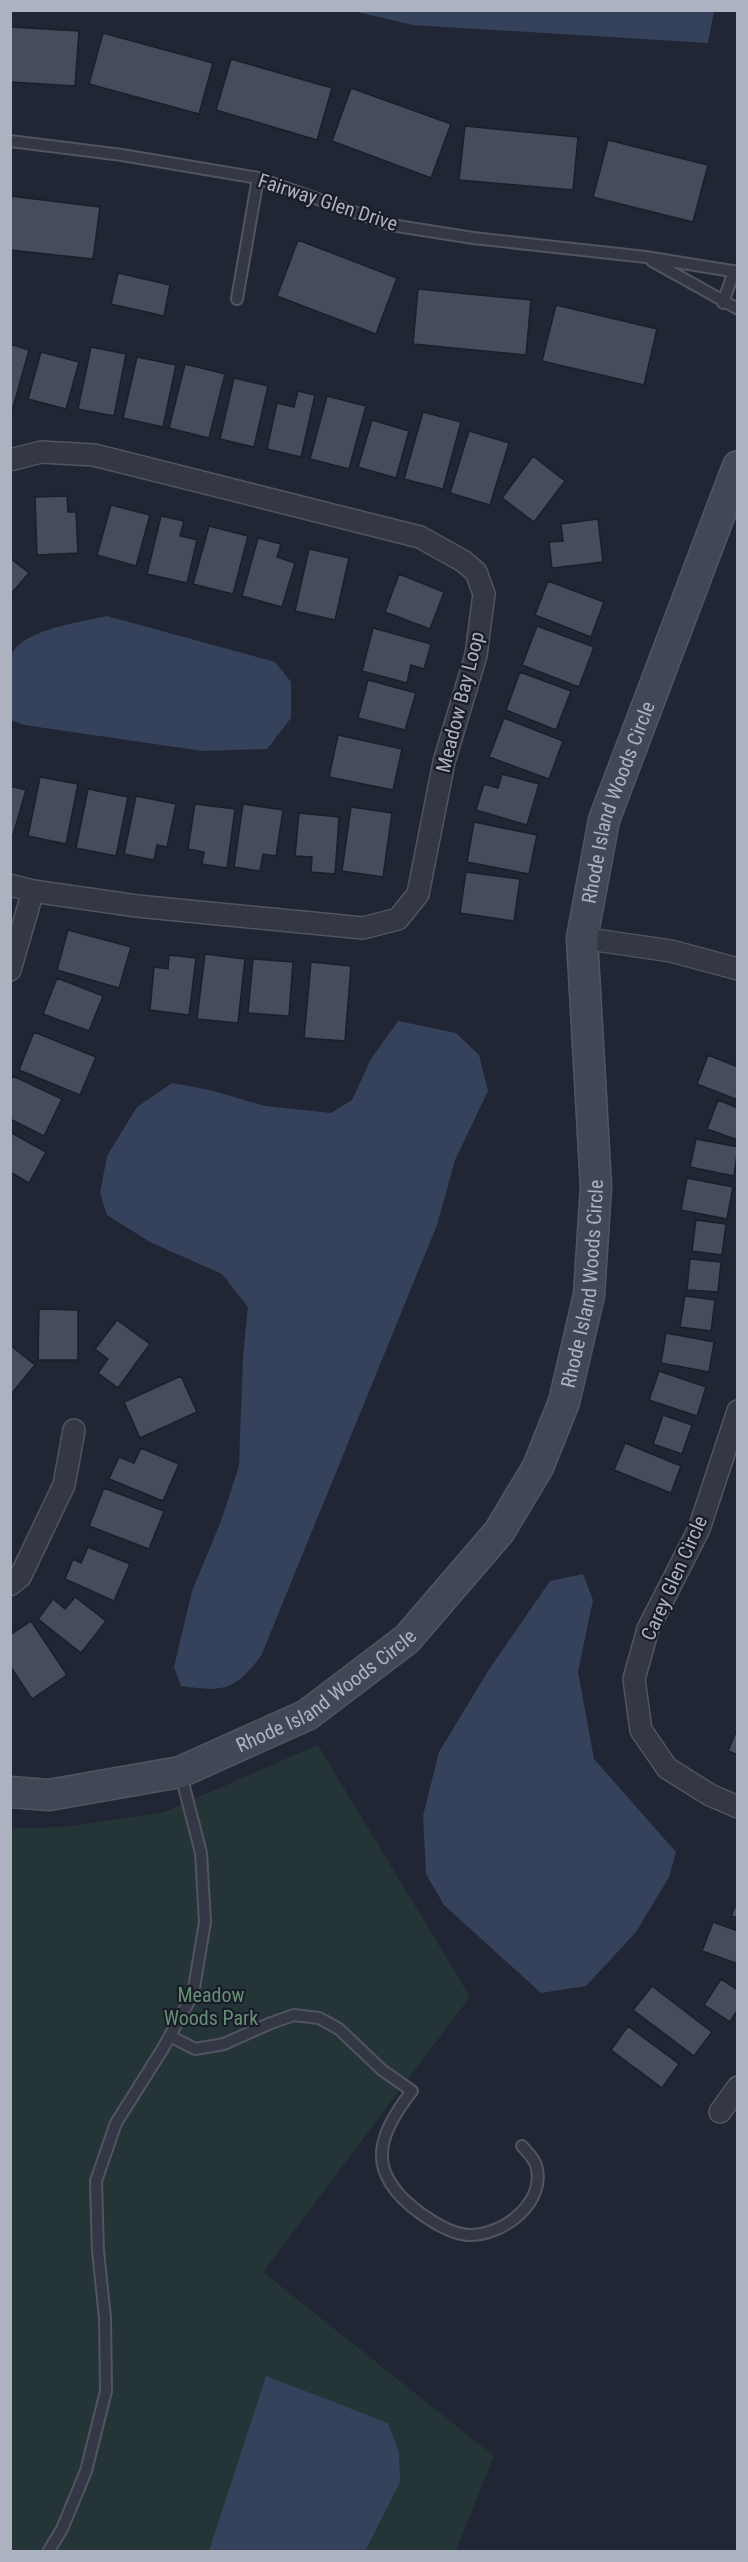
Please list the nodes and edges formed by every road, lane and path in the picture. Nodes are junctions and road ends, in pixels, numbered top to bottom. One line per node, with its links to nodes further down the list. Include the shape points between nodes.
1 (10, 141): 2 (lane, Fairway Glen Drive)
2 (258, 178): 3 (lane, Fairway Glen Drive, via 391,225); 5 (lane)
3 (646, 257): 4 (lane, Fairway Glen Drive); 6 (lane, Fairway Glen Drive)
4 (736, 271): 6 (lane)
5 (237, 299)
6 (723, 303): 7 (lane, Fairway Glen Drive)
7 (738, 309)
8 (10, 460): 11 (street, Meadow Bay Loop, via 41,452 94,455 420,537 476,572 484,594 476,655 444,762 418,894 398,919 363,928 137,906)
9 (738, 466): 12 (street, Rhode Island Woods Circle, via 604,820)
10 (10, 885): 11 (street, Meadow Bay Loop)
11 (33, 891): 14 (street)
12 (582, 938): 13 (street, via 671,951); 18 (street, Rhode Island Woods Circle, via 596,1187 589,1295 564,1402 538,1467 499,1532 407,1639 307,1715)
13 (738, 969)
14 (10, 970)
15 (738, 1411): 20 (street, Carey Glen Circle, via 699,1529 648,1629 634,1679 641,1730 667,1768)
16 (74, 1430): 17 (street, via 64,1485 20,1576)
17 (10, 1585)
18 (180, 1772): 19 (street, Rhode Island Woods Circle, via 49,1795); 21 (lane, via 201,1853 205,1922 193,1994)
19 (10, 1792)
20 (738, 1807)
21 (170, 2036): 24 (lane, via 195,2049 205,2048 294,2015 319,2018 339,2029 382,2070 412,2091 393,2115 381,2142 380,2160 387,2179 402,2200 449,2230 468,2235 490,2233 511,2223 530,2203 536,2164); 25 (lane, via 116,2123 96,2181 106,2391 86,2471)
22 (738, 2087): 23 (street)
23 (720, 2112)
24 (522, 2146)
25 (48, 2552)

